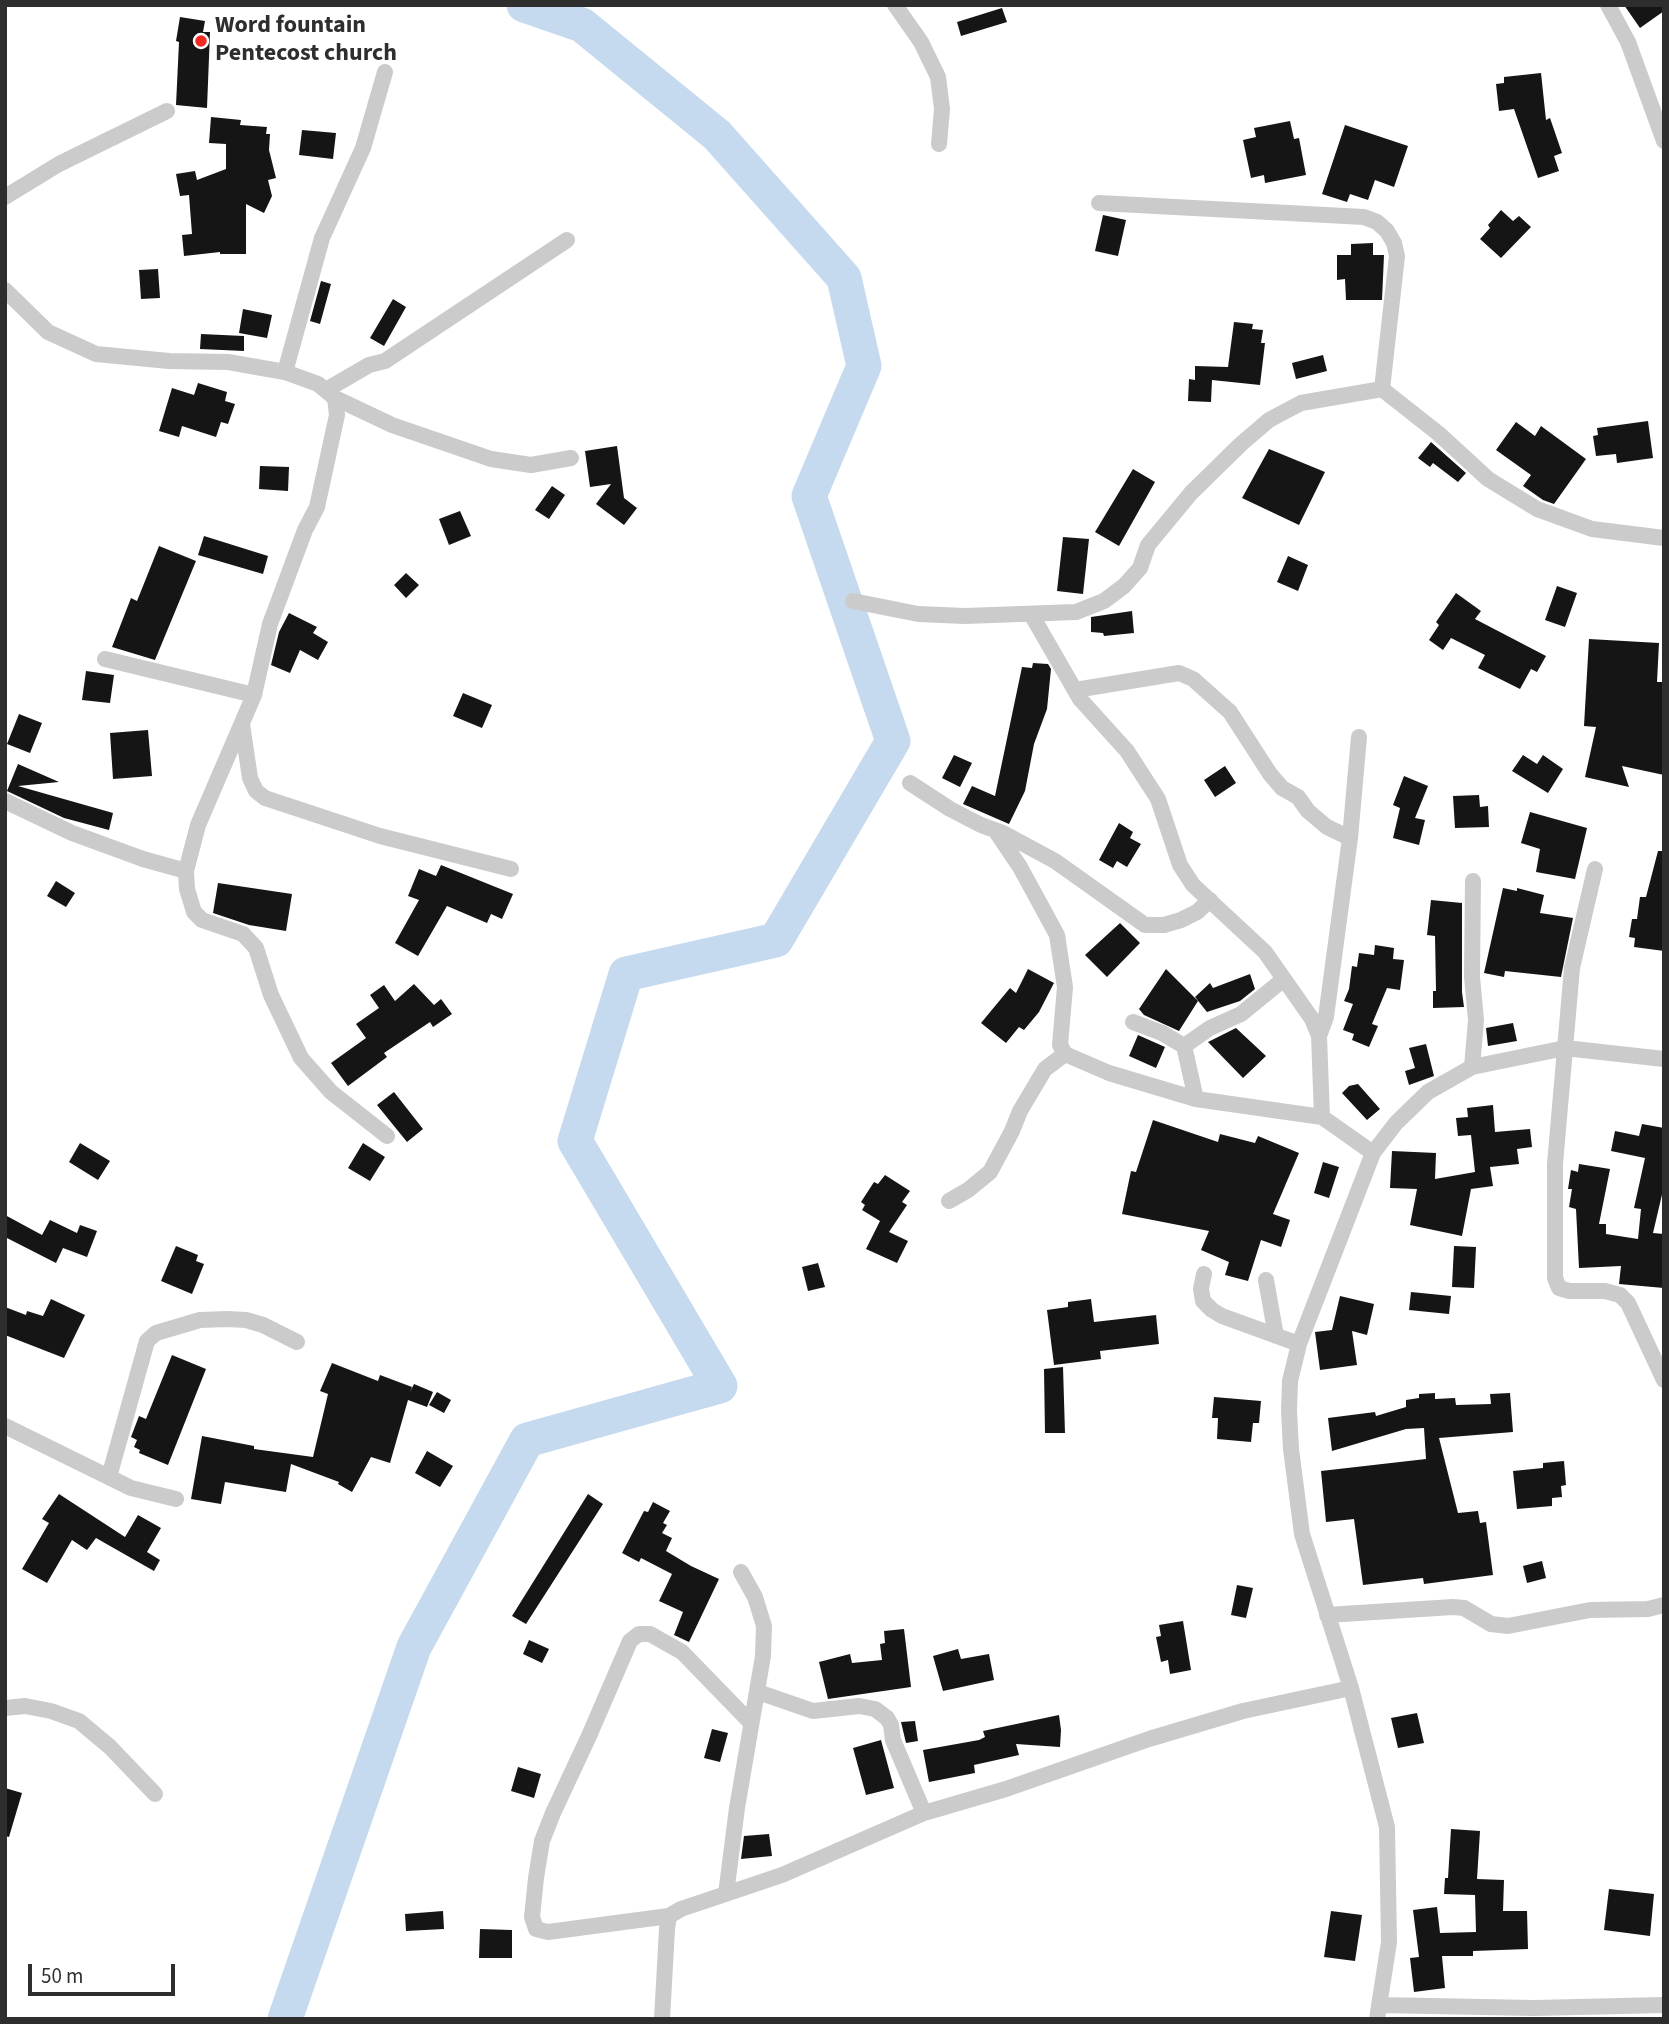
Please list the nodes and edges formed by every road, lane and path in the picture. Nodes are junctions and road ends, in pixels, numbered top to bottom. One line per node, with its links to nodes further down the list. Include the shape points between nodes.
1 (895, 5): 6 (street, via 921,42 938,78 942,108)
2 (1608, 5): 5 (street, via 1632,52)
3 (386, 72): 11 (street, via 363,148 322,238)
4 (166, 111): 7 (street, via 58,164)
5 (1664, 141)
6 (939, 144)
7 (5, 197)
8 (1099, 204): 12 (street, via 1364,217 1377,222 1387,231 1397,256)
9 (567, 240): 13 (street, via 385,360 369,365)
10 (5, 290): 11 (street, via 48,332 96,354 228,362)
11 (285, 372): 13 (street)
12 (1382, 389): 15 (street, via 1488,479 1537,509 1592,529); 17 (street, via 1301,403 1269,420 1191,493 1148,545 1140,568 1124,586 1104,601 1076,612)
13 (331, 394): 14 (street, via 392,425 491,459 531,465); 20 (street, via 337,415 317,507 271,624)
14 (571, 458)
15 (1664, 538)
16 (853, 601): 17 (street, via 918,614)
17 (1031, 614): 19 (street)
18 (105, 659): 20 (street)
19 (1075, 690): 26 (street, via 1168,674 1193,679 1230,712 1282,788 1298,797 1327,827); 31 (street, via 1127,751 1158,799 1180,865)
20 (254, 695): 21 (street)
21 (242, 724): 27 (street, via 250,778 265,798 380,836); 29 (street, via 206,803)
22 (1359, 737): 26 (street)
23 (910, 783): 25 (street)
24 (5, 801): 29 (street, via 72,833)
25 (995, 830): 31 (street, via 1055,861 1145,925 1181,920); 37 (street, via 1057,936 1065,987 1060,1045)
26 (1350, 838): 34 (street, via 1326,1017)
27 (511, 869)
28 (1595, 869): 36 (street, via 1572,968)
29 (186, 871): 42 (street, via 194,912 243,933 256,948 271,995 301,1058 331,1091)
30 (1473, 881): 39 (street, via 1476,1020)
31 (1210, 900): 32 (street, via 1265,952)
32 (1284, 979): 34 (street); 35 (street, via 1241,1014)
33 (1133, 1022): 35 (street)
34 (1319, 1036): 41 (street)
35 (1184, 1046): 40 (street)
36 (1565, 1048): 38 (street); 39 (street); 50 (street, via 1555,1164 1555,1278 1559,1288 1569,1291 1620,1295)
37 (1065, 1054): 40 (street, via 1109,1073); 44 (street, via 1045,1069 990,1172)
38 (1664, 1059)
39 (1472, 1067): 43 (street, via 1428,1092)
40 (1196, 1099): 41 (street)
41 (1322, 1117): 43 (street)
42 (387, 1136)
43 (1373, 1153): 49 (street)
44 (949, 1201)
45 (1204, 1274): 47 (street, via 1203,1301 1212,1310)
46 (1266, 1280): 47 (street)
47 (1276, 1336): 49 (street)
48 (297, 1342): 52 (street, via 246,1320 200,1320 156,1334 147,1341)
49 (1299, 1344): 56 (street, via 1290,1381 1291,1449 1302,1534)
50 (1664, 1380)
51 (5, 1426): 52 (street)
52 (109, 1477): 53 (street, via 131,1488)
53 (176, 1499)
54 (741, 1572): 58 (street, via 764,1626)
55 (1664, 1605): 56 (street, via 1590,1610 1508,1626 1491,1624 1464,1608 1453,1607)
56 (1327, 1615): 57 (street)
57 (1351, 1688): 62 (street, via 1189,1727); 66 (street, via 1387,1828 1389,1942)
58 (758, 1692): 60 (street); 62 (street, via 814,1711 859,1706 876,1709 891,1725)
59 (5, 1708): 61 (street, via 24,1706 79,1721)
60 (751, 1723): 63 (street); 64 (street, via 682,1652 650,1634 639,1634 630,1640 553,1812 536,1878 532,1917 536,1929 548,1932)
61 (155, 1794)
62 (924, 1813): 63 (street, via 782,1875)
63 (726, 1894): 64 (street)
64 (670, 1916): 67 (street)
65 (1664, 2005): 66 (street)
66 (1378, 2012)
67 (662, 2019)

